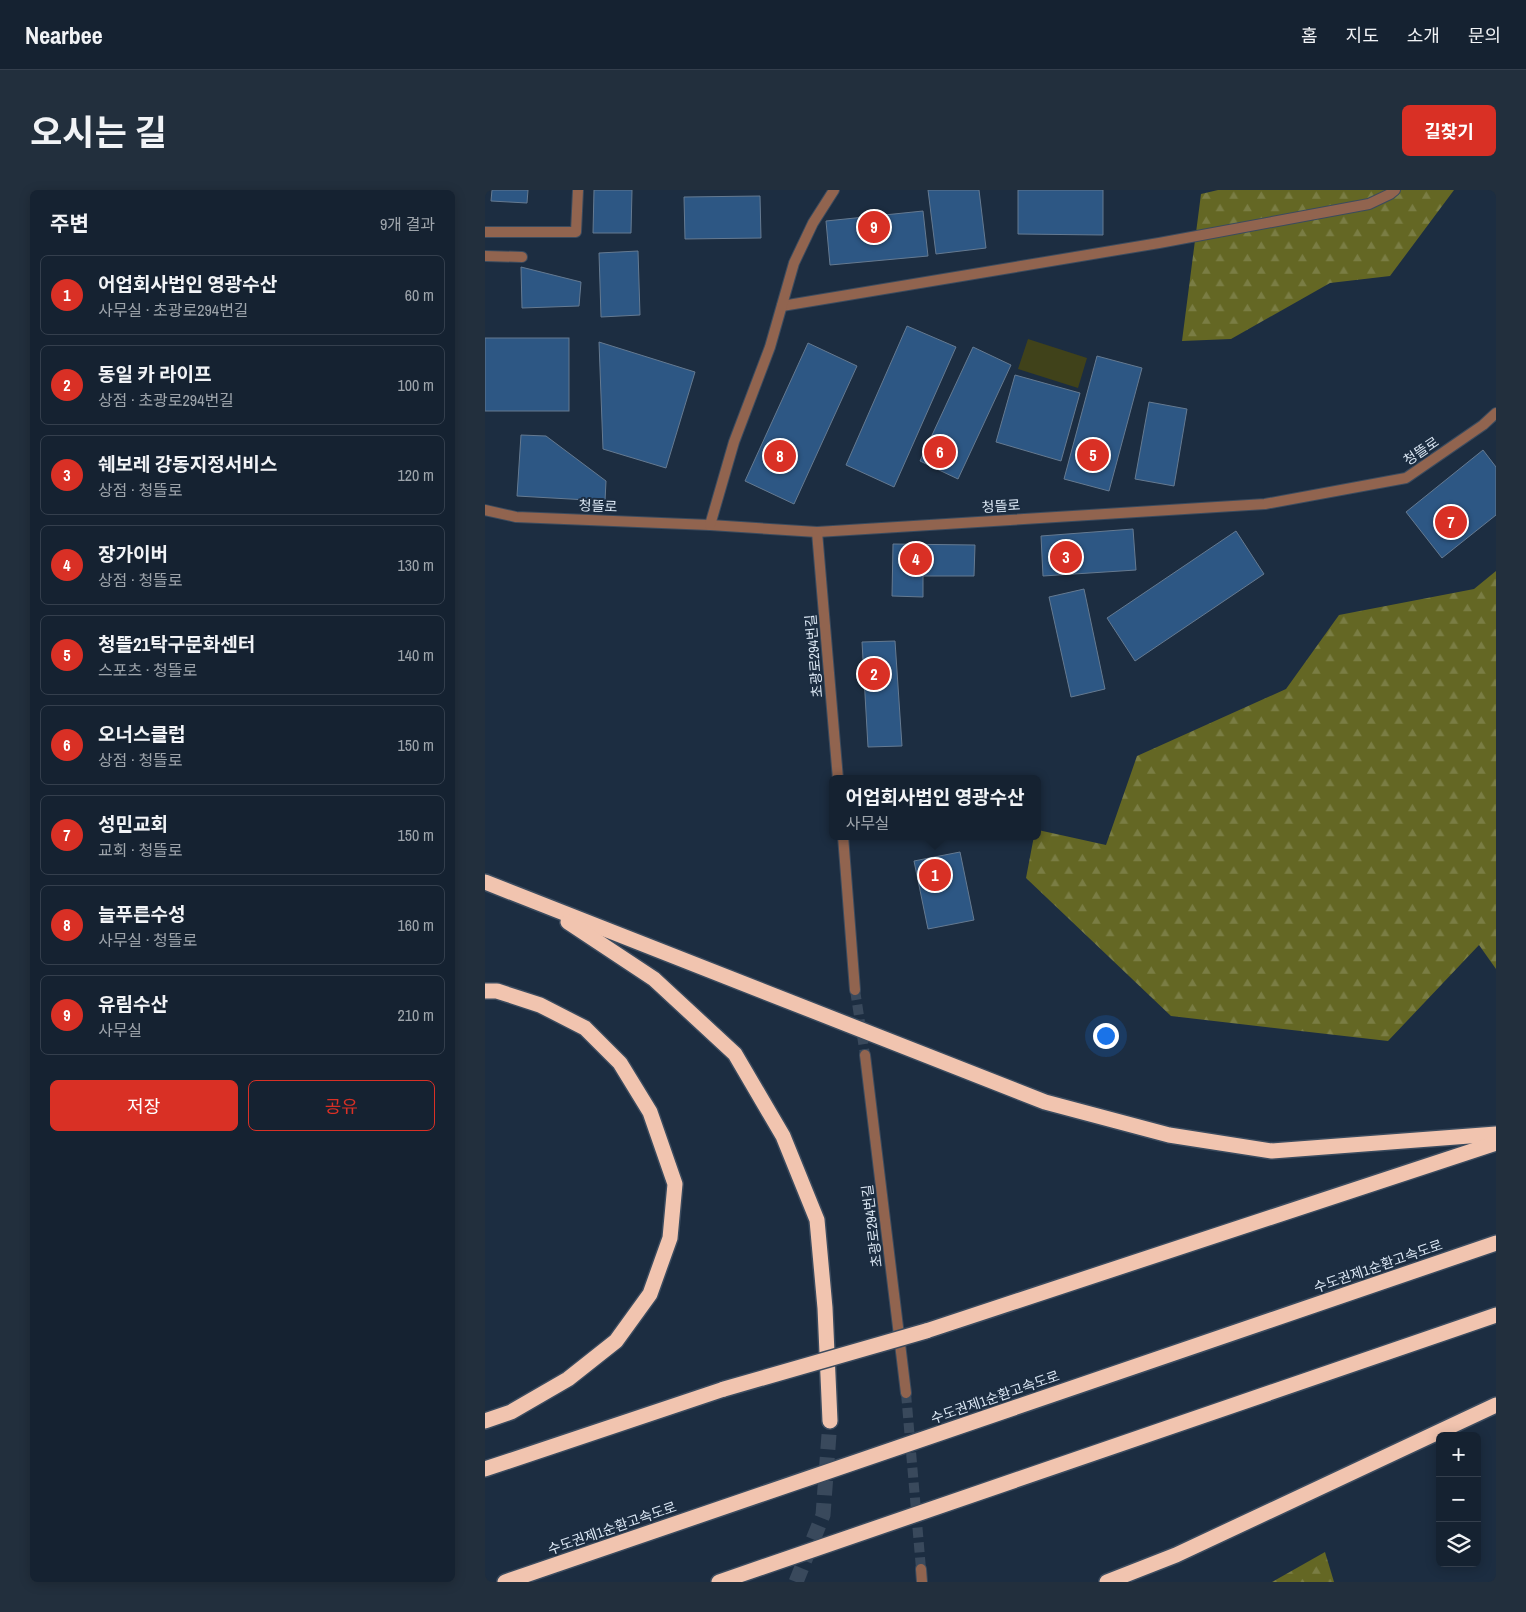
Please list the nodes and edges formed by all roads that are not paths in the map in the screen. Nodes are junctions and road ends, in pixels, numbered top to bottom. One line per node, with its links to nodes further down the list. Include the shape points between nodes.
1 (578, 190): 4 (street, via 576,232)
2 (834, 190): 7 (street, via 813,223 794,263)
3 (1395, 190): 7 (street, via 1369,204)
4 (485, 232)
5 (485, 256): 6 (street)
6 (522, 257)
7 (782, 306): 10 (street, via 734,442)
8 (1496, 413): 11 (street, 청뜰로, via 1483,426 1406,478 1265,504)
9 (485, 510): 10 (street, 청뜰로, via 516,517)
10 (710, 525): 11 (street, 청뜰로)
11 (817, 532): 12 (street, 초광로294번길)
12 (838, 775)
13 (843, 840): 16 (street)
14 (485, 882): 15 (highway)
15 (544, 905): 19 (highway, via 1045,1102 1169,1135 1272,1151); 26 (highway, via 654,979 735,1054 783,1136 817,1220)
16 (855, 990)
17 (485, 991): 25 (highway, via 497,991 540,1004 585,1028 620,1063 650,1112 675,1184 671,1238 651,1294 616,1340 568,1379 511,1412)
18 (865, 1055): 23 (street, 초광로294번길)
19 (1496, 1134)
20 (1496, 1143): 27 (highway, bridge, via 926,1331 724,1389)
21 (1496, 1243): 30 (highway, 수도권제1순환고속도로)
22 (1496, 1315): 31 (highway)
23 (906, 1393)
24 (1496, 1405): 28 (highway)
25 (485, 1421)
26 (830, 1421)
27 (485, 1469)
28 (1176, 1555): 33 (highway); 34 (highway)
29 (921, 1570): 32 (street)
30 (511, 1580)
31 (719, 1582)
32 (922, 1582)
33 (1107, 1582)
34 (1133, 1582)

